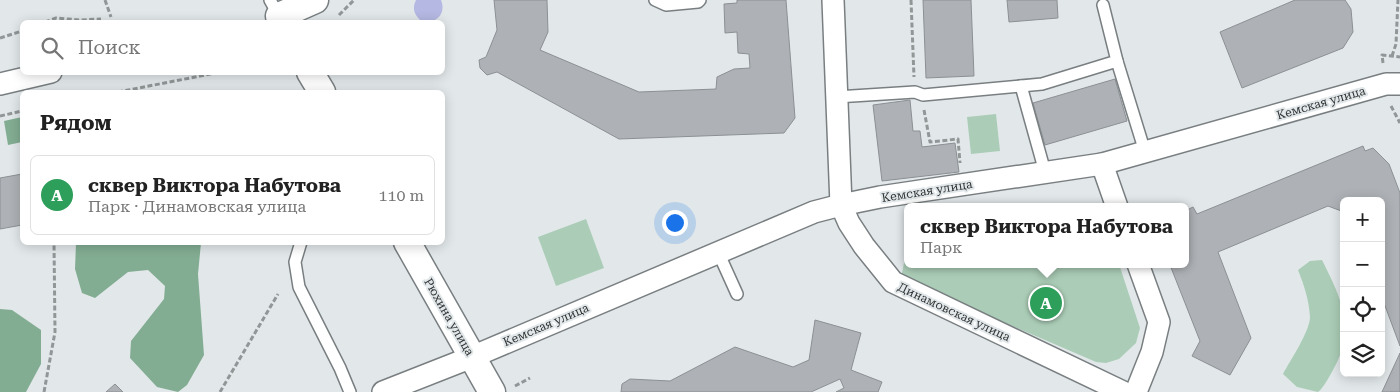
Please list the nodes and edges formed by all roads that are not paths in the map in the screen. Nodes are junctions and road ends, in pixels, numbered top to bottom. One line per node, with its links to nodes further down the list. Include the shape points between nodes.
1 (315, 0): 6 (street)
2 (655, 0): 3 (lane, via 666,5)
3 (700, 0)
4 (833, 0): 14 (street, Динамовская улица)
5 (1103, 5): 7 (lane)
6 (277, 12)
7 (1117, 61): 12 (lane, via 1042,84); 15 (lane)
8 (38, 75): 10 (street)
9 (312, 75): 13 (street)
10 (0, 84)
11 (1400, 84): 15 (street, Кемская улица, via 1386,84)
12 (1021, 86): 14 (lane); 17 (lane)
13 (321, 90)
14 (836, 97): 19 (street, Динамовская улица)
15 (1145, 152): 16 (street, Кемская улица)
16 (1102, 164): 17 (street, Кемская улица); 18 (street)
17 (1045, 172): 19 (street, Кемская улица)
18 (1116, 203)
19 (842, 205): 22 (street, Кемская улица, via 814,212); 29 (street, Динамовская улица, via 864,246 893,282)
20 (300, 245): 27 (lane, via 295,262 299,287)
21 (409, 245): 25 (street, Рюхина улица)
22 (718, 252): 24 (lane); 25 (street, Кемская улица)
23 (1139, 268): 30 (street, via 1159,322 1152,352)
24 (737, 294)
25 (472, 356): 26 (street, Рюхина улица); 28 (street, Кемская улица)
26 (503, 390)
27 (350, 392)
28 (383, 392)
29 (1123, 392)
30 (1136, 392)

